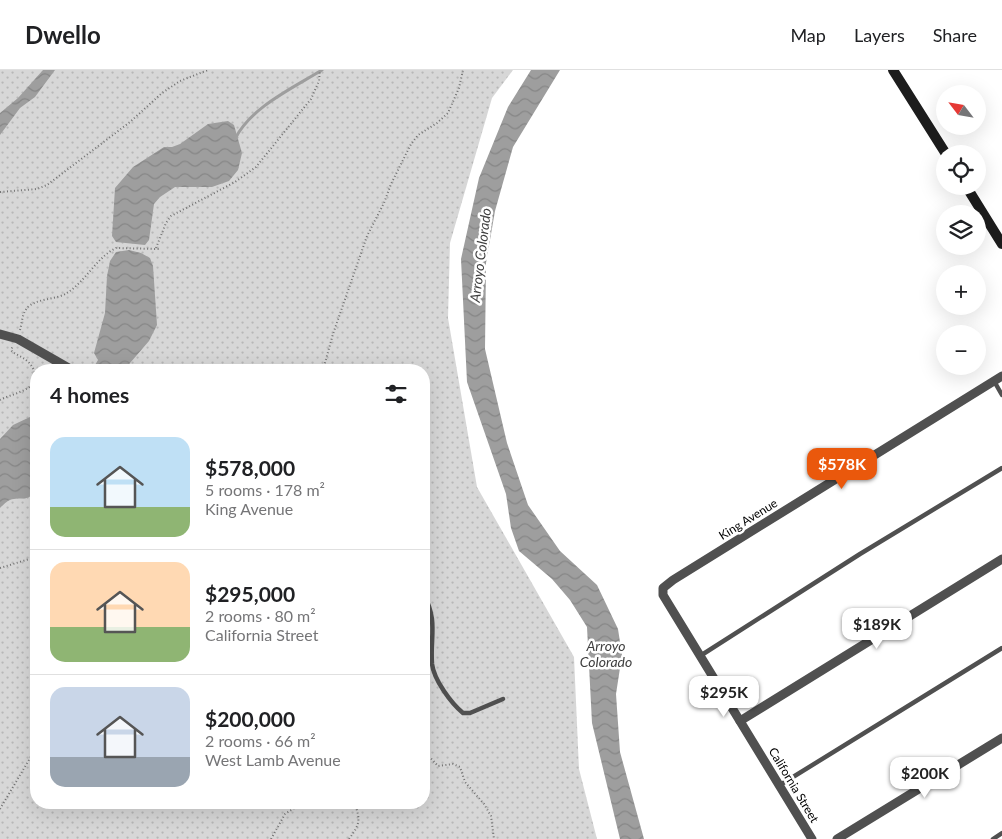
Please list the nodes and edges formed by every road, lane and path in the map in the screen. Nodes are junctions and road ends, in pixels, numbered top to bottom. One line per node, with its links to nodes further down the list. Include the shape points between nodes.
1 (208, 70): 6 (path, via 162,92 115,134 47,185)
2 (320, 70): 10 (path, via 311,99 256,167 235,182 171,216 157,249 110,250 66,294 28,307)
3 (463, 70): 12 (path, via 448,113 418,134 391,184 367,236)
4 (894, 70): 5 (main road)
5 (940, 145)
6 (0, 192)
7 (972, 195): 8 (main road)
8 (1002, 244)
9 (0, 334): 10 (street)
10 (16, 338): 11 (street); 13 (path, via 11,350)
11 (62, 364)
12 (325, 364)
13 (30, 365)
14 (998, 379): 16 (lane); 22 (street, King Avenue, via 673,580)
15 (30, 387): 17 (path)
16 (1002, 395)
17 (0, 400)
18 (1002, 468): 25 (lane)
19 (30, 559): 21 (path)
20 (1002, 559): 27 (street)
21 (0, 568)
22 (663, 591): 25 (street, California Street)
23 (430, 610): 26 (lane, via 432,665 447,695 463,713)
24 (1002, 648): 31 (lane)
25 (700, 656): 27 (street, California Street)
26 (503, 700)
27 (740, 720): 31 (street, California Street)
28 (1002, 738): 40 (street)
29 (430, 757): 38 (path, via 438,766 453,764 460,767 465,782 491,816)
30 (30, 758): 32 (path)
31 (779, 785): 39 (street, California Street)
32 (0, 809)
33 (294, 809): 36 (path, via 286,814)
34 (356, 809): 37 (path, via 358,826)
35 (1002, 833): 41 (lane)
36 (271, 839)
37 (349, 839)
38 (494, 839)
39 (812, 839)
40 (836, 839)
41 (993, 839)

